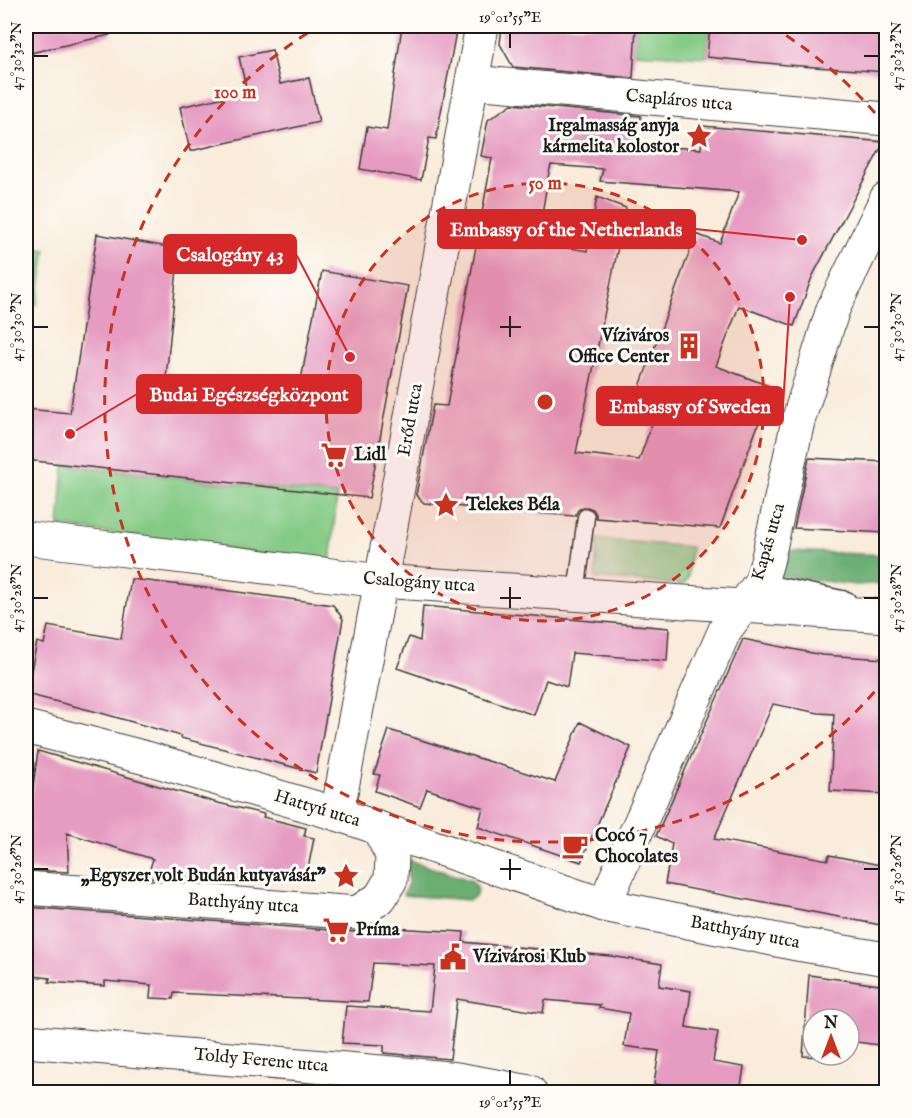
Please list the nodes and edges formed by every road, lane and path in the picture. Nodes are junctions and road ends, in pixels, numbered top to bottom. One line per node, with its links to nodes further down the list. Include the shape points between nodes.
1 (482, 26): 2 (street, Erőd utca)
2 (472, 82): 3 (street, Csapláros utca); 7 (street, Erőd utca)
3 (886, 119)
4 (886, 199): 8 (street, Kapás utca, via 833,309 798,421 767,562)
5 (586, 517): 9 (lane)
6 (26, 538): 7 (street, Csalogány utca)
7 (381, 581): 9 (street, Csalogány utca); 13 (street, Erőd utca)
8 (752, 593): 9 (street, Csalogány utca); 10 (lane, Csalogány utca); 11 (street, Csalogány utca); 16 (street, Kapás utca, via 725,630)
9 (576, 594)
10 (886, 608)
11 (886, 616)
12 (26, 727): 13 (street, Hattyú utca)
13 (336, 814): 14 (street, Hattyú utca)
14 (378, 828): 15 (street, Batthyány utca, via 392,855 391,879 380,898 357,913); 16 (street, Hattyú utca)
15 (26, 888)
16 (604, 905): 17 (street, Batthyány utca)
17 (886, 959)
18 (26, 1041): 19 (street, Toldy Ferenc utca)
19 (456, 1086): 20 (street, Toldy Ferenc utca)
20 (530, 1092)

